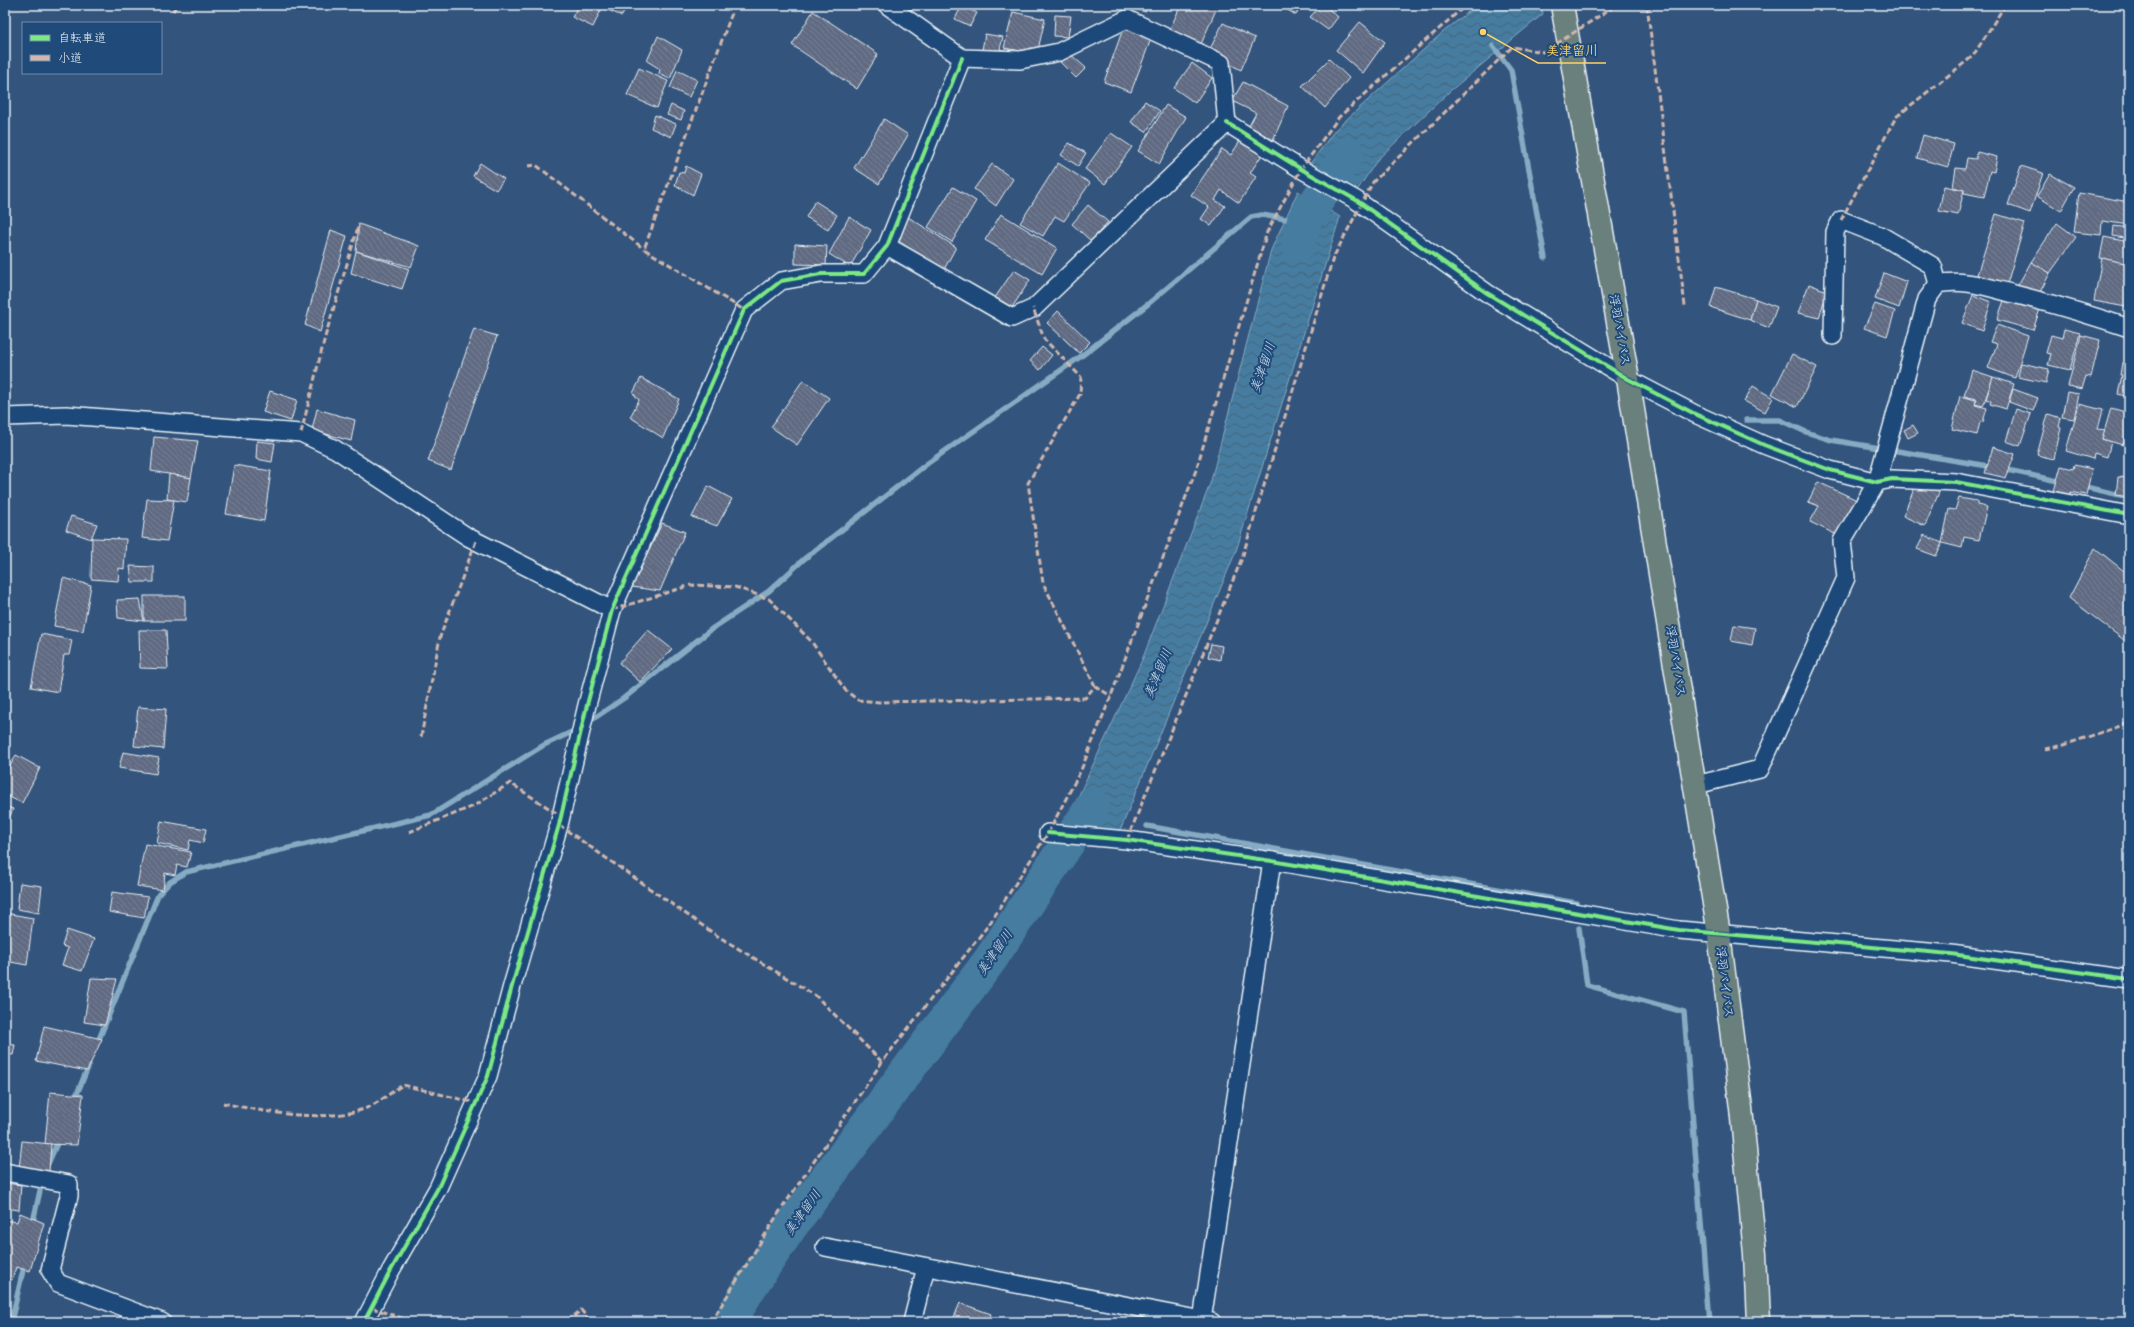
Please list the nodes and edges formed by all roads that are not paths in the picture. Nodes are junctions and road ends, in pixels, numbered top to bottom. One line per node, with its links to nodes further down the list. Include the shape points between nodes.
1 (887, 5): 4 (street)
2 (1563, 9): 10 (highway, 浮羽バイパス)
3 (1129, 12): 4 (street, via 1059,52 1020,60); 5 (street, via 1221,63)
4 (962, 58): 6 (street)
5 (1227, 123): 6 (street, via 1034,308 1012,318); 10 (street, via 1356,200 1487,293)
6 (888, 246): 14 (street, via 864,274 821,274 781,281 744,310)
7 (1938, 284): 8 (street, via 1949,281 1979,286 2084,312); 9 (street, via 1933,266 1882,236 1841,220 1835,232); 12 (street, via 1927,299)
8 (2129, 328)
9 (1834, 336)
10 (1628, 379): 12 (street, via 1695,414 1764,445 1830,470); 15 (highway, 浮羽バイパス)
11 (5, 417): 14 (street, via 66,415 301,434 335,449 468,537)
12 (1877, 482): 13 (street, via 1892,479 1956,482); 15 (street, via 1842,542 1846,578 1760,769)
13 (2129, 514)
14 (612, 610): 25 (street, via 559,825 488,1076 438,1188)
15 (1696, 785): 18 (highway, 浮羽バイパス)
16 (1048, 833): 17 (street, via 1127,840)
17 (1272, 861): 18 (street, via 1679,930); 23 (street)
18 (1719, 934): 19 (street, via 1951,954); 27 (highway, 浮羽バイパス, via 1741,1108 1755,1254)
19 (2129, 979)
20 (5, 1172): 24 (street, via 69,1184 69,1196 50,1270 58,1283)
21 (825, 1247): 22 (street)
22 (926, 1267): 23 (street); 26 (street)
23 (1207, 1321)
24 (162, 1322)
25 (364, 1322)
26 (912, 1322)
27 (1758, 1322)

